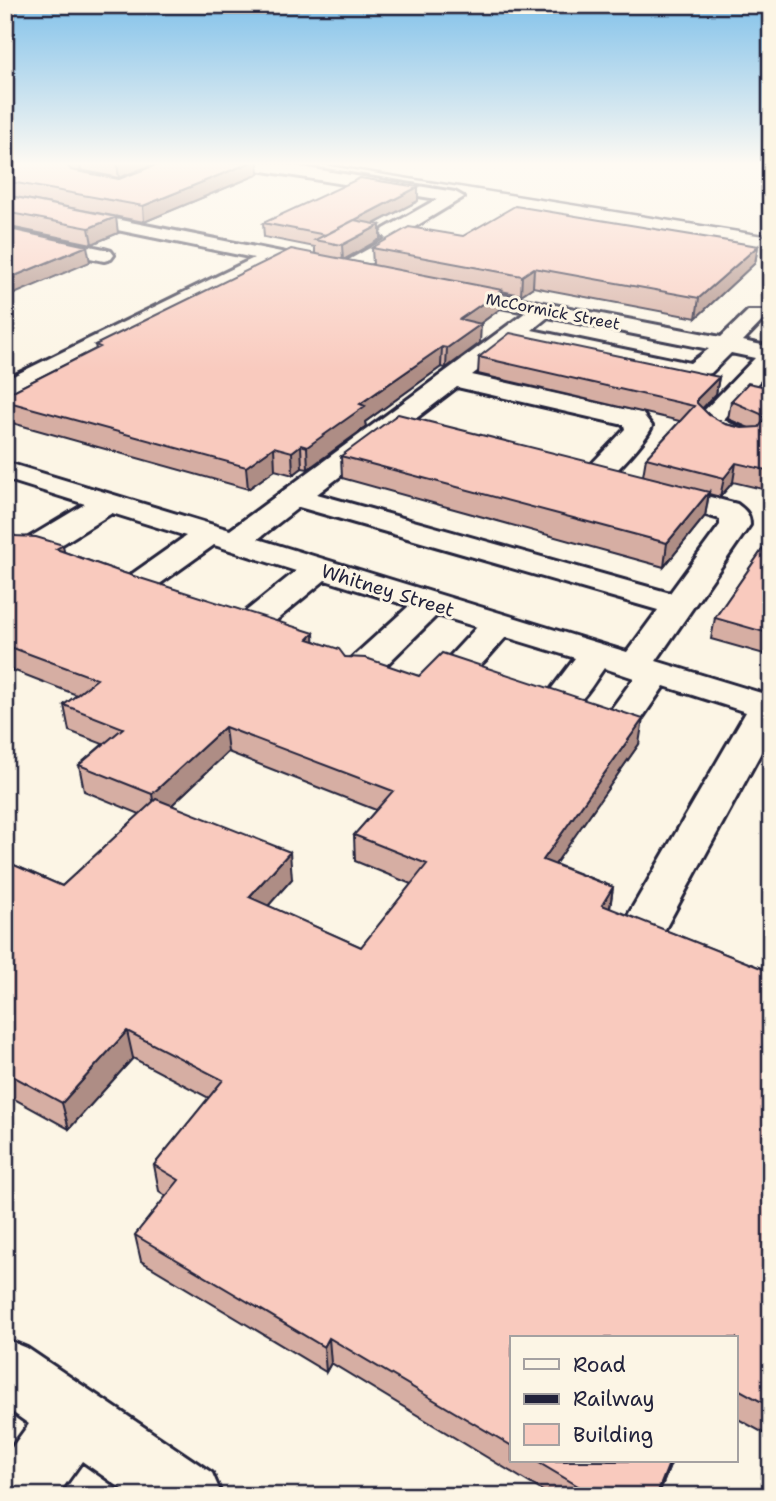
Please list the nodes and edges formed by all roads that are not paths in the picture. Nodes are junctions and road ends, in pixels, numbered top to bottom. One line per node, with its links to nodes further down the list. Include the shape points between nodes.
1 (83, 232): 5 (street)
2 (150, 232): 7 (street)
3 (393, 232): 8 (street, via 399,240)
4 (5, 234): 5 (street)
5 (52, 244): 6 (street)
6 (104, 255)
7 (273, 257): 8 (street); 17 (street)
8 (344, 271): 9 (street)
9 (379, 278)
10 (430, 288): 11 (street, McCormick Street)
11 (545, 309): 13 (street); 14 (street, McCormick Street)
12 (756, 316): 14 (street)
13 (516, 333): 14 (street, via 683,370 702,368); 16 (street)
14 (724, 345): 15 (street, McCormick Street)
15 (771, 355): 18 (street, via 709,419 719,429)
16 (455, 379): 21 (street, via 409,426); 28 (street, via 633,419 638,431 605,477 727,510 735,517 735,525)
17 (5, 390)
18 (746, 437)
19 (20, 475): 20 (street); 22 (street, Whitney Street)
20 (5, 497)
21 (296, 497): 23 (street); 28 (street)
22 (108, 503): 23 (street, Whitney Street); 24 (street)
23 (221, 538): 25 (street, Whitney Street); 26 (street)
24 (31, 550)
25 (318, 569): 27 (street, Whitney Street); 29 (street)
26 (136, 586)
27 (430, 604): 30 (street, Whitney Street); 33 (street)
28 (678, 605): 34 (street)
29 (251, 624)
30 (498, 625): 31 (street, Whitney Street); 32 (street)
31 (596, 656): 34 (street, Whitney Street); 35 (street)
32 (457, 668)
33 (359, 671)
34 (644, 671): 36 (street, Whitney Street); 37 (street)
35 (561, 700)
36 (769, 708): 38 (street)
37 (623, 719)
38 (649, 917)
39 (5, 1370): 40 (street)
40 (74, 1417): 41 (street); 42 (street)
41 (17, 1496)
42 (189, 1496)

